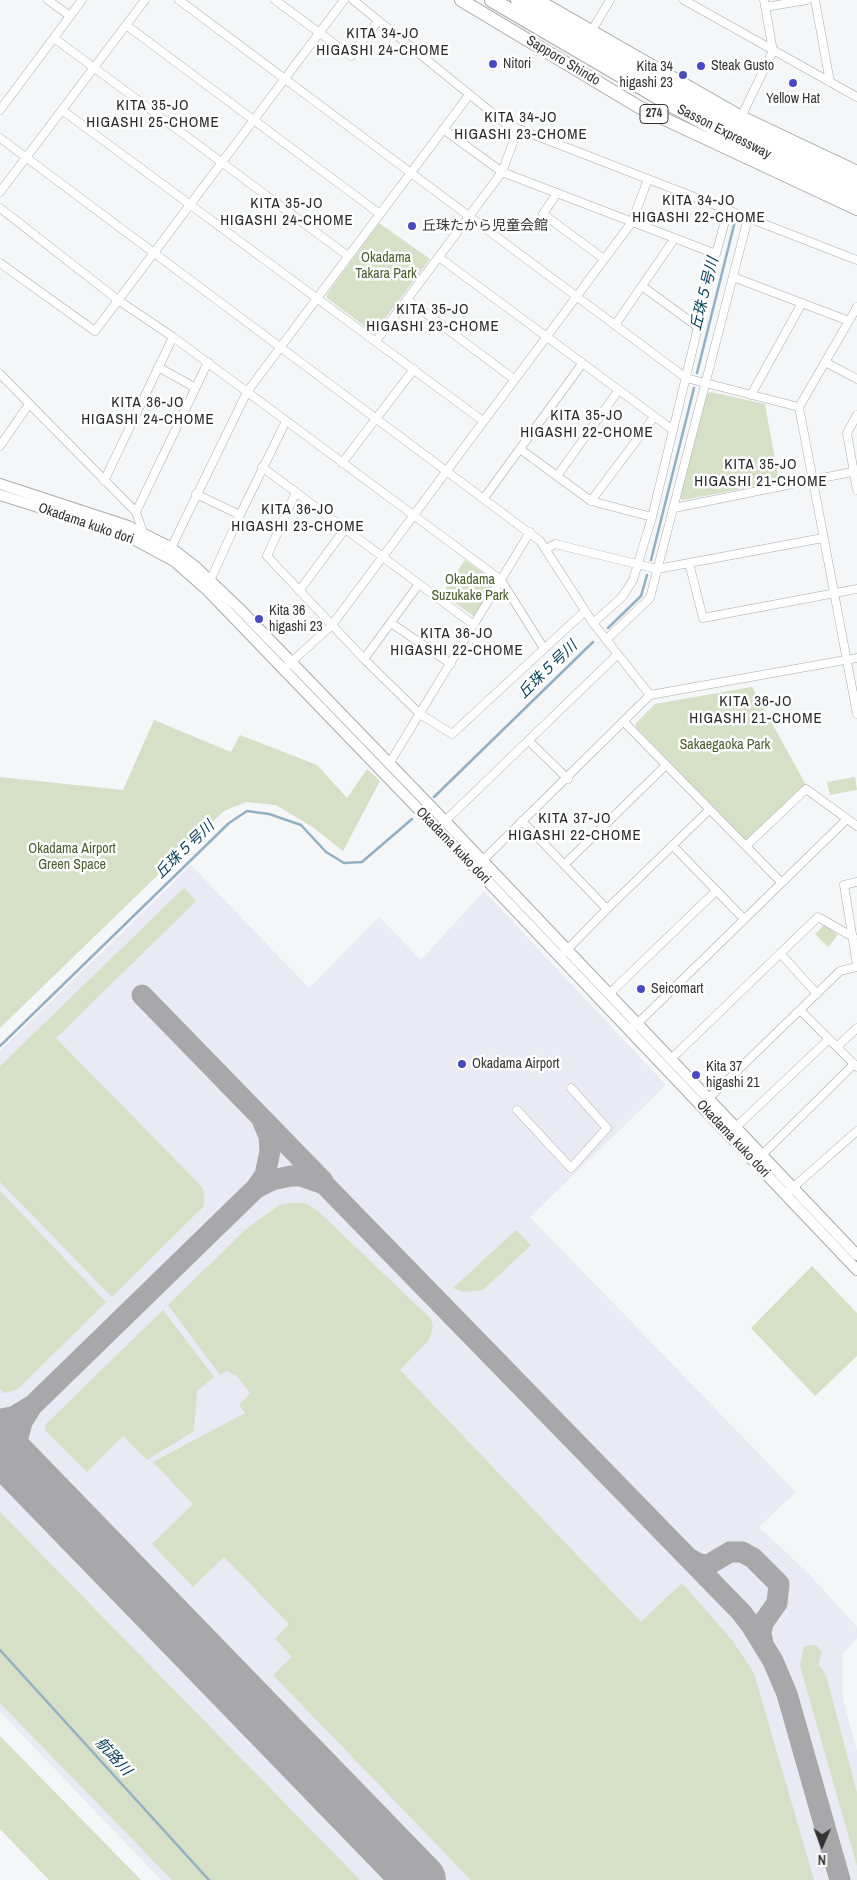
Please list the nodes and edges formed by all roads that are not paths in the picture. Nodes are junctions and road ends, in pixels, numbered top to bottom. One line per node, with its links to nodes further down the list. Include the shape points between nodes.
1 (48, 0): 18 (street)
2 (82, 0): 18 (street)
3 (145, 0): 20 (street)
4 (179, 0): 26 (street)
5 (275, 0): 22 (street)
6 (344, 0): 22 (street)
7 (353, 0): 19 (street)
8 (461, 0): 49 (highway, Sapporo Shindo / 274, via 639,107)
9 (492, 0): 46 (highway, Sasson Expressway, via 712,127)
10 (518, 0): 43 (highway, Sasson Expressway, via 676,94)
11 (537, 0): 21 (highway)
12 (610, 0): 21 (street)
13 (684, 0): 17 (street)
14 (807, 0): 16 (street)
15 (816, 0): 27 (street)
16 (764, 3): 24 (street)
17 (698, 4): 24 (street)
18 (70, 16): 23 (street)
19 (378, 20): 22 (street, via 352,56); 28 (street)
20 (126, 26): 25 (street); 33 (street)
21 (592, 32): 32 (highway)
22 (319, 33): 26 (street)
23 (54, 38): 25 (street); 30 (street)
24 (772, 51): 27 (street); 32 (street)
25 (94, 67): 31 (street); 38 (street)
26 (284, 79): 33 (street); 39 (street)
27 (830, 82): 29 (street)
28 (469, 95): 34 (street); 35 (street, via 506,124)
29 (857, 97)
30 (0, 110)
31 (62, 110): 37 (street); 47 (street)
32 (741, 117): 41 (highway)
33 (254, 120): 38 (street); 51 (street)
34 (443, 129): 39 (street); 40 (street)
35 (518, 129): 40 (street); 42 (street)
36 (0, 138): 37 (street)
37 (26, 158): 44 (street); 56 (street)
38 (222, 162): 47 (street); 57 (street)
39 (410, 172): 51 (street); 52 (street)
40 (502, 172): 45 (street); 52 (street)
41 (857, 172)
42 (648, 179): 50 (street); 54 (street)
43 (857, 184)
44 (0, 192)
45 (557, 193): 54 (street); 59 (street, via 543,214)
46 (857, 196)
47 (191, 204): 56 (street); 65 (street)
48 (0, 208): 66 (street)
49 (857, 209)
50 (728, 210): 53 (street); 55 (street, via 716,254)
51 (380, 214): 57 (street)
52 (470, 218): 58 (street); 64 (street)
53 (748, 218): 60 (street); 62 (street)
54 (632, 222): 55 (street); 59 (street)
55 (675, 238): 63 (street)
56 (155, 253): 66 (street); 75 (street)
57 (348, 256): 65 (street)
58 (440, 258): 67 (street); 73 (street)
59 (604, 259): 64 (street)
60 (857, 260)
61 (0, 263): 66 (street, via 95,332)
62 (733, 276): 68 (street); 85 (street)
63 (642, 286): 71 (street); 82 (street, via 698,328)
64 (576, 296): 71 (street); 73 (street)
65 (318, 298): 74 (street); 75 (street)
66 (118, 300): 72 (street)
67 (408, 300): 74 (street); 83 (street)
68 (802, 303): 70 (street); 89 (street)
69 (857, 307): 70 (street)
70 (849, 321): 77 (street)
71 (615, 325): 82 (street)
72 (173, 337): 76 (street); 79 (street)
73 (545, 338): 78 (street); 83 (street)
74 (376, 341): 80 (street)
75 (281, 346): 88 (street); 94 (street)
76 (208, 362): 86 (street); 88 (street)
77 (826, 362): 84 (street); 91 (street)
78 (582, 364): 87 (street); 99 (street)
79 (158, 367): 86 (street); 106 (street)
80 (414, 369): 94 (street); 96 (street)
81 (0, 374): 90 (street)
82 (686, 378): 85 (street); 97 (street)
83 (514, 380): 96 (street)
84 (857, 380)
85 (706, 383): 89 (street); 114 (street)
86 (194, 387): 115 (street)
87 (618, 391): 93 (street); 104 (street)
88 (247, 392): 95 (street); 110 (street)
89 (751, 395): 91 (street)
90 (28, 404): 98 (street); 106 (street)
91 (799, 407): 105 (street)
92 (857, 415): 103 (street, via 847,433)
93 (654, 417): 97 (street); 113 (street)
94 (376, 418): 100 (street); 102 (street)
95 (286, 421): 100 (street); 101 (street)
96 (483, 421): 102 (street)
97 (673, 430): 118 (street)
98 (0, 446)
99 (520, 450): 104 (street); 112 (street)
100 (342, 462): 117 (street)
101 (262, 467): 109 (street); 116 (street)
102 (446, 470): 112 (street); 117 (street)
103 (855, 471): 105 (street); 108 (street)
104 (557, 476): 113 (street)
105 (812, 480): 114 (street); 121 (street)
106 (104, 481): 115 (street)
107 (0, 484): 122 (main road, Okadama kuko dori, via 128,526)
108 (857, 490)
109 (296, 492): 119 (street); 133 (street, via 267,556)
110 (196, 494): 116 (street); 124 (street)
111 (0, 495): 122 (main road, Okadama kuko dori)
112 (484, 498): 120 (street)
113 (591, 501): 118 (street)
114 (674, 508): 128 (street)
115 (136, 512): 122 (street)
116 (240, 515): 131 (street)
117 (414, 515): 125 (street); 129 (street)
118 (652, 517): 127 (street)
119 (344, 529): 125 (street); 133 (street)
120 (530, 532): 123 (street); 129 (street)
121 (823, 538): 126 (street); 134 (street)
122 (145, 539): 124 (main road, Okadama kuko dori)
123 (546, 549): 127 (street, via 555,544); 135 (street)
124 (169, 552): 131 (main road, Okadama kuko dori)
125 (383, 557): 130 (street); 138 (street)
126 (689, 563): 128 (street); 134 (street, via 703,618)
127 (638, 564): 128 (street); 137 (street, via 622,597)
128 (658, 569): 140 (street, via 650,598)
129 (501, 580): 139 (street); 141 (street)
130 (420, 584): 136 (street); 139 (street)
131 (208, 585): 147 (main road, Okadama kuko dori)
132 (857, 590): 134 (street)
133 (299, 592): 138 (street)
134 (834, 594): 145 (street)
135 (585, 611): 137 (street); 141 (street)
136 (391, 623): 144 (street); 146 (street)
137 (593, 624): 140 (street)
138 (332, 625): 144 (street); 147 (street)
139 (474, 625): 146 (street)
140 (606, 640): 142 (street)
141 (543, 647): 149 (street, via 452,734)
142 (617, 655): 148 (street); 152 (street)
143 (857, 658): 145 (street)
144 (364, 659): 149 (street)
145 (846, 659): 148 (street); 150 (street)
146 (451, 664): 149 (street)
147 (287, 666): 153 (main road, Okadama kuko dori); 164 (main road, Okadama kuko dori)
148 (650, 695): 151 (street)
149 (420, 714): 153 (street)
150 (857, 714)
151 (624, 722): 154 (street); 155 (street)
152 (529, 740): 155 (street); 158 (street)
153 (389, 764): 158 (main road, Okadama kuko dori)
154 (666, 765): 156 (street); 163 (street)
155 (568, 779): 159 (street)
156 (710, 810): 161 (street); 162 (street)
157 (847, 819): 160 (street); 162 (street, via 806,789); 165 (street)
158 (445, 821): 164 (main road, Okadama kuko dori)
159 (522, 821): 163 (street); 164 (street)
160 (857, 826)
161 (672, 845): 167 (street); 168 (street)
162 (746, 846): 165 (street)
163 (565, 864): 168 (street)
164 (478, 865): 172 (main road, Okadama kuko dori)
165 (781, 882): 169 (street)
166 (857, 882): 170 (street, via 844,885)
167 (716, 891): 169 (street); 174 (street)
168 (607, 909): 172 (street)
169 (744, 919): 177 (street)
170 (853, 937): 171 (street, via 818,917); 173 (street)
171 (780, 953): 175 (street); 181 (street)
172 (563, 954): 174 (main road, Okadama kuko dori); 177 (main road, Okadama kuko dori)
173 (857, 966): 175 (street, via 840,971)
174 (609, 994): 177 (main road, Okadama kuko dori)
175 (817, 994): 176 (street)
176 (800, 1010): 179 (street); 184 (street)
177 (634, 1027): 181 (main road, Okadama kuko dori); 184 (main road, Okadama kuko dori)
178 (857, 1028): 180 (street)
179 (829, 1039): 180 (street); 186 (street)
180 (837, 1047): 182 (street)
181 (671, 1058): 184 (main road, Okadama kuko dori)
182 (855, 1066): 188 (street)
183 (572, 1088): 185 (street, via 607,1128 571,1168)
184 (704, 1102): 186 (main road, Okadama kuko dori); 189 (main road, Okadama kuko dori)
185 (517, 1110)
186 (736, 1127): 188 (main road, Okadama kuko dori)
187 (857, 1131): 190 (street)
188 (762, 1155): 189 (street); 190 (main road, Okadama kuko dori)
189 (754, 1162): 190 (main road, Okadama kuko dori)
190 (789, 1191): 191 (main road, Okadama kuko dori); 192 (main road, Okadama kuko dori)
191 (857, 1255)
192 (857, 1270)

